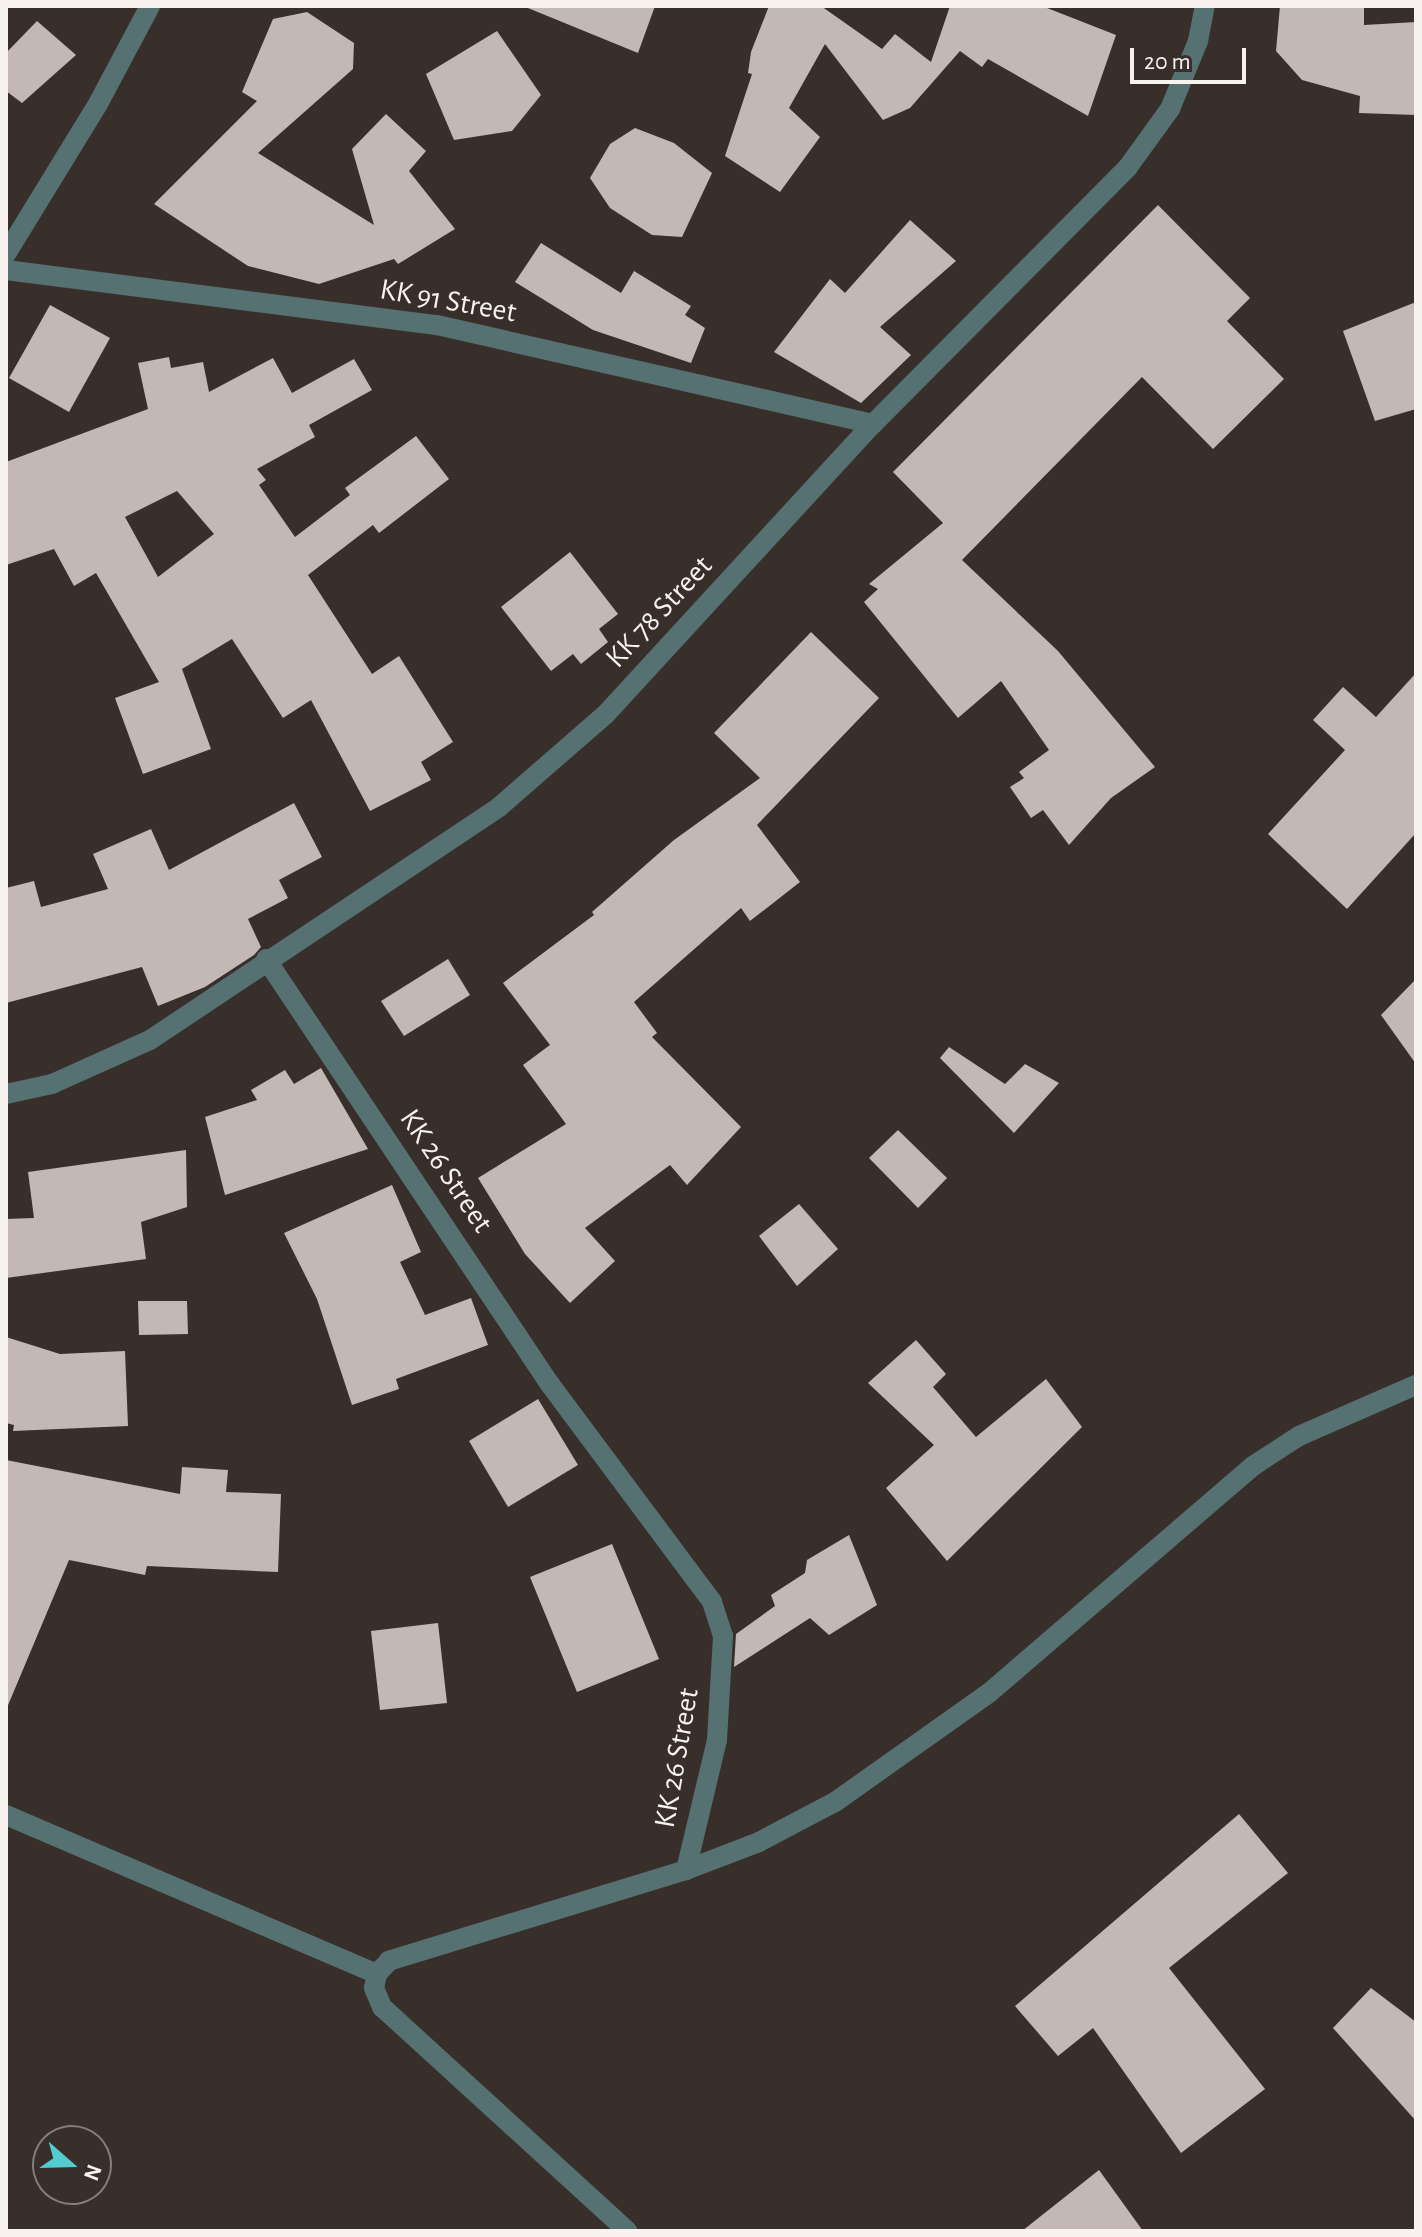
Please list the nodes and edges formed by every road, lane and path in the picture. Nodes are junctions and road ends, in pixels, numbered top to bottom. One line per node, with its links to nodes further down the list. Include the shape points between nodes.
1 (150, 6): 3 (street, via 99,102)
2 (1205, 6): 5 (street, KK 78 Street, via 1198,41 1170,109 1128,167)
3 (6, 254)
4 (6, 270): 5 (street, KK 91 Street, via 437,325)
5 (873, 424): 6 (street, KK 78 Street, via 605,715 499,807)
6 (266, 959): 7 (street, KK 78 Street, via 150,1040 52,1084); 10 (street, KK 26 Street, via 549,1383 712,1602 723,1636 717,1740)
7 (6, 1094)
8 (1416, 1385): 10 (street, via 1299,1436 1253,1466 989,1693 835,1802 759,1842)
9 (6, 1815): 11 (street)
10 (686, 1870): 11 (street, KK 26 Street, via 389,1961)
11 (377, 1974): 12 (street, via 374,1988 382,2007)
12 (627, 2231)

